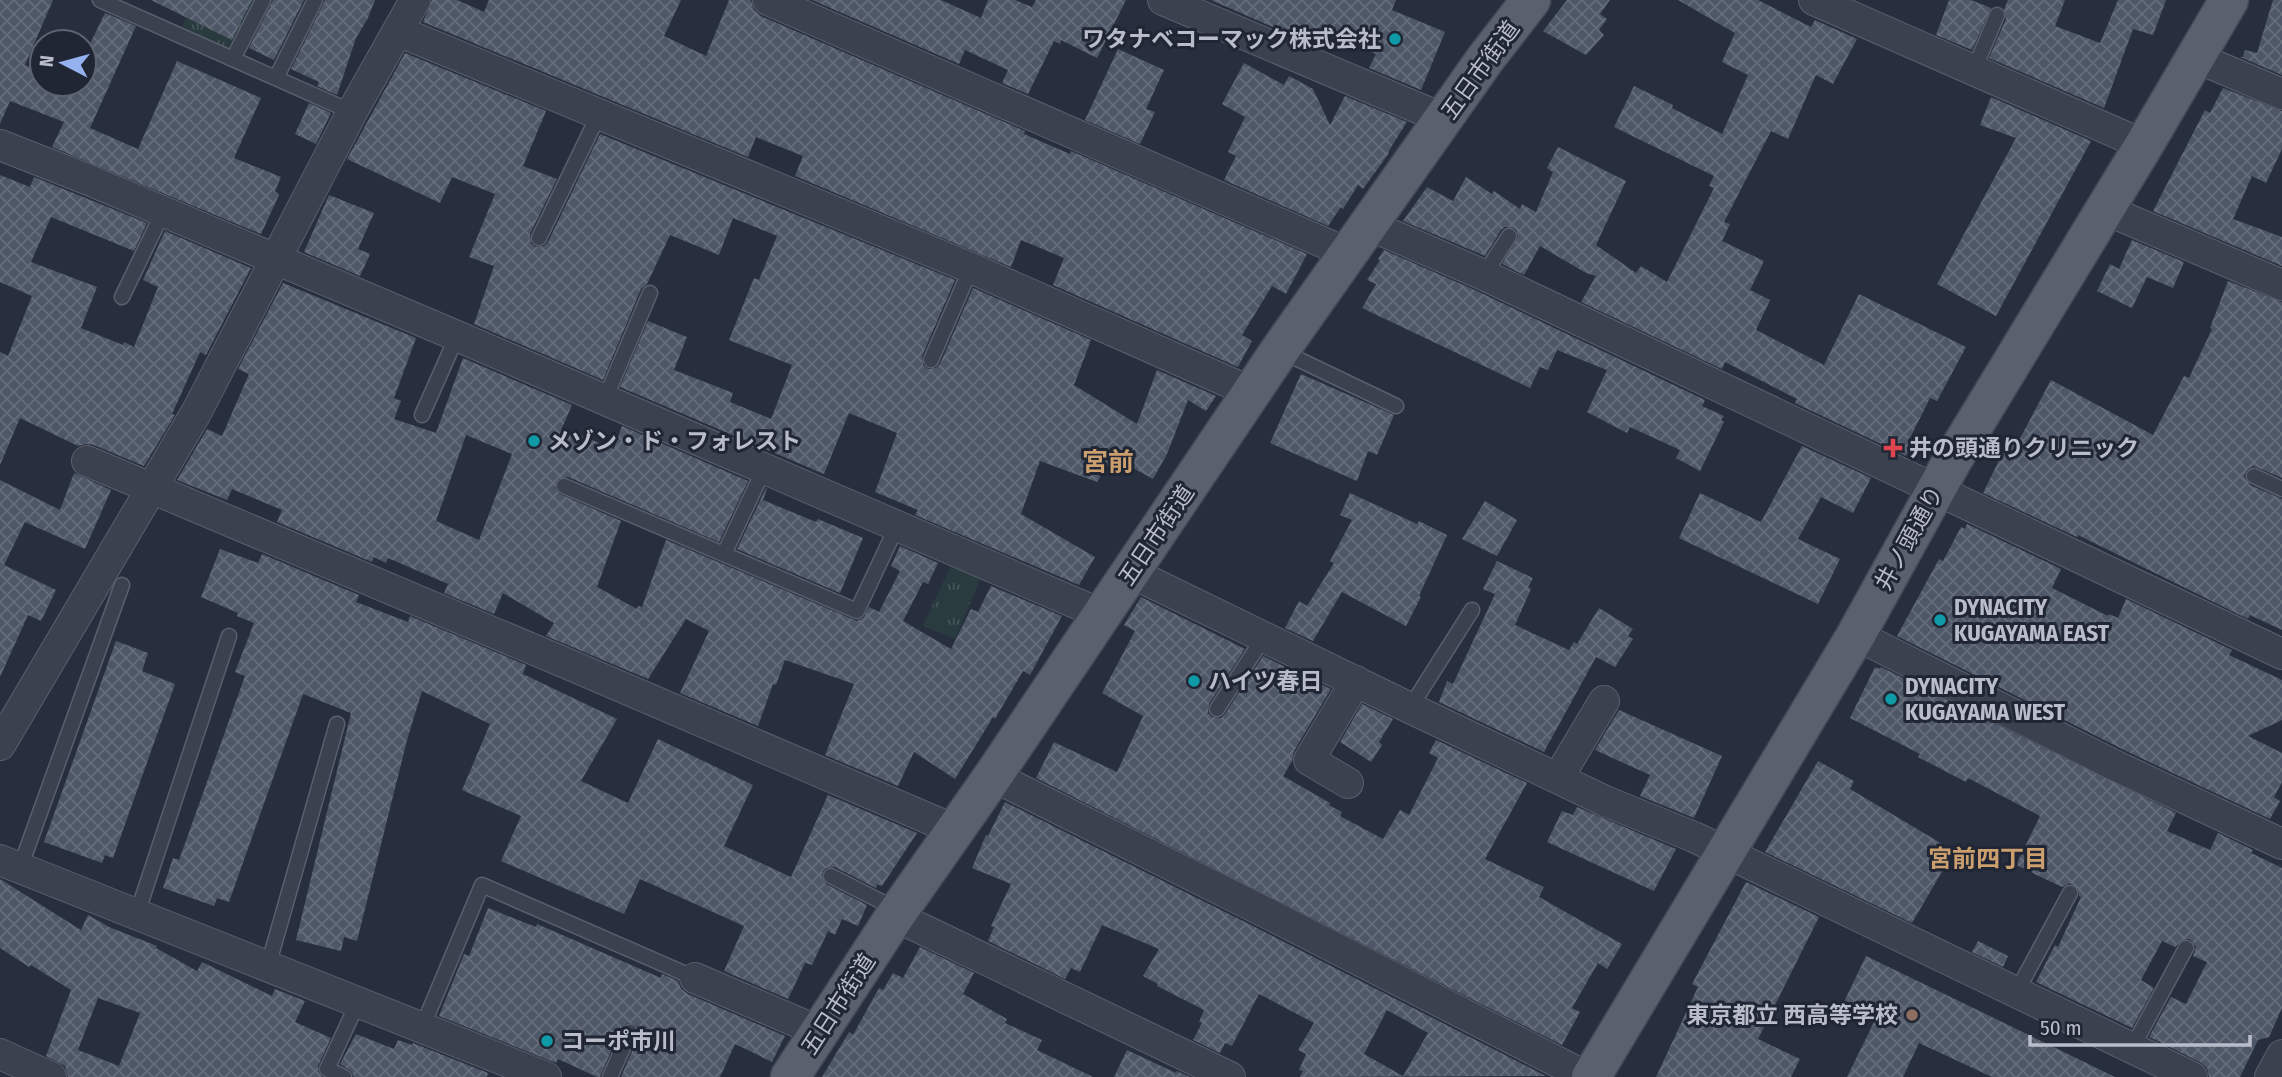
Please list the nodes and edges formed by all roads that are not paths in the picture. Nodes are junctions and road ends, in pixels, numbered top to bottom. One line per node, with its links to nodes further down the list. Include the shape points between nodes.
1 (263, 0): 13 (lane)
2 (315, 0): 15 (lane)
3 (415, 0): 11 (street)
4 (768, 0): 27 (street, via 1329,245)
5 (1163, 0): 19 (street)
6 (1531, 0): 19 (main road, 五日市街道)
7 (1814, 0): 14 (street)
8 (2229, 0): 12 (main road, 井ノ頭通り)
9 (109, 2): 13 (lane)
10 (1997, 15): 14 (lane)
11 (398, 31): 17 (street); 18 (street)
12 (2195, 57): 16 (street); 20 (main road, 井ノ頭通り)
13 (233, 59): 15 (lane)
14 (1974, 70): 20 (street)
15 (276, 78): 17 (lane)
16 (2282, 94)
17 (352, 112): 28 (street)
18 (599, 114): 26 (lane); 29 (street)
19 (1444, 119): 24 (main road, 五日市街道)
20 (2144, 145): 22 (main road, 井ノ頭通り)
21 (0, 146): 23 (street)
22 (2104, 209): 31 (street); 46 (main road, 井ノ頭通り)
23 (163, 212): 28 (street); 33 (lane)
24 (1369, 225): 27 (main road, 五日市街道); 30 (street)
25 (1509, 236): 30 (lane)
26 (539, 238)
27 (1347, 257): 35 (main road, 五日市街道)
28 (275, 259): 34 (street); 45 (street)
29 (971, 268): 36 (lane); 37 (street)
30 (1484, 275): 46 (street)
31 (2282, 285)
32 (650, 293): 38 (lane)
33 (122, 297)
34 (457, 336): 38 (street); 40 (lane)
35 (1280, 350): 37 (main road, 五日市街道); 39 (lane)
36 (931, 360)
37 (1251, 392): 50 (main road, 五日市街道)
38 (605, 400): 42 (street)
39 (1396, 406)
40 (422, 415)
41 (87, 461): 45 (street)
42 (764, 470): 48 (street); 49 (lane)
43 (2254, 476): 47 (lane)
44 (564, 486): 49 (lane)
45 (152, 488): 63 (street); 67 (street)
46 (1936, 489): 54 (main road, 井ノ頭通り); 57 (street)
47 (2282, 489)
48 (897, 526): 49 (lane, via 857,611); 53 (street)
49 (724, 554)
50 (1130, 572): 53 (main road, 五日市街道); 56 (street)
51 (122, 586): 70 (lane)
52 (1472, 610): 60 (lane)
53 (1101, 614): 64 (main road, 五日市街道)
54 (1856, 635): 68 (street); 69 (main road, 井ノ頭通り)
55 (229, 636): 73 (lane)
56 (1264, 637): 58 (street); 61 (lane)
57 (2282, 654)
58 (1356, 681): 60 (street); 66 (street, via 1308,760)
59 (1604, 701): 65 (street)
60 (1410, 708): 65 (street)
61 (1217, 709)
62 (337, 724): 76 (lane)
63 (0, 745)
64 (993, 776): 67 (main road, 五日市街道); 92 (street)
65 (1558, 778): 69 (street)
66 (1348, 783)
67 (955, 830): 74 (main road, 五日市街道)
68 (2282, 844)
69 (1724, 852): 78 (street); 92 (main road, 井ノ頭通り)
70 (10, 864): 73 (street)
71 (831, 876): 74 (lane)
72 (2070, 893): 78 (lane)
73 (137, 914): 76 (street)
74 (897, 914): 82 (main road, 五日市街道); 91 (street)
75 (2186, 948): 83 (lane)
76 (268, 966): 79 (street)
77 (695, 978): 80 (lane, via 482,885); 82 (street)
78 (2016, 993): 83 (street)
79 (358, 1002): 80 (street); 87 (lane, via 327,1069)
80 (422, 1028): 88 (street)
81 (630, 1031): 89 (lane)
82 (818, 1031): 90 (main road, 五日市街道)
83 (2132, 1048): 93 (street)
84 (0, 1054): 86 (street)
85 (2282, 1055): 94 (street)
86 (51, 1077)
87 (344, 1077)
88 (546, 1077)
89 (610, 1077)
90 (790, 1077)
91 (1230, 1077)
92 (1589, 1077)
93 (2192, 1077)
94 (2270, 1077)

